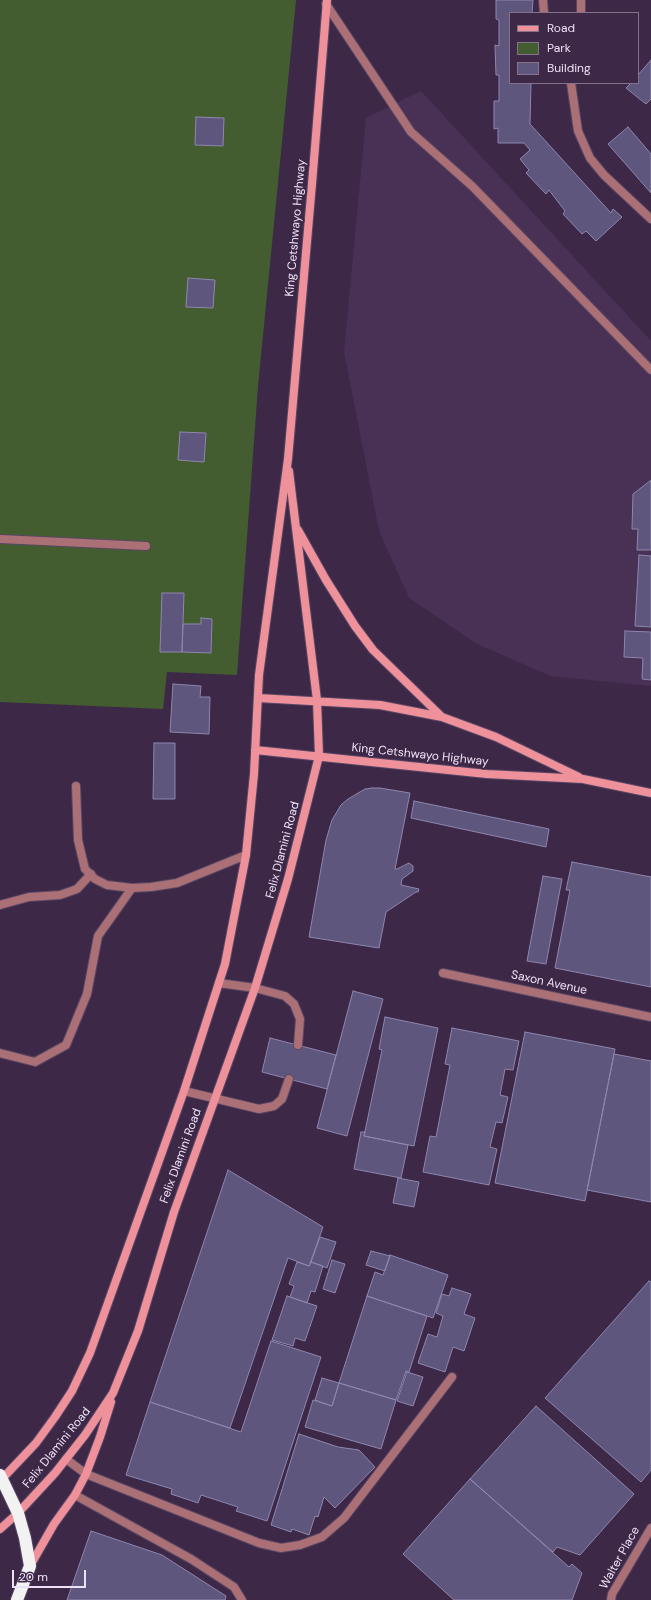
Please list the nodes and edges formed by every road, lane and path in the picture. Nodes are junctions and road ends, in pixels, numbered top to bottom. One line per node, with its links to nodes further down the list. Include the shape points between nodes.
1 (543, 0): 4 (street)
2 (581, 0): 5 (street)
3 (326, 2): 8 (street, via 411,132 472,186); 9 (main road, King Cetshwayo Highway)
4 (544, 12)
5 (581, 12)
6 (571, 84): 7 (street, via 578,131 590,158 604,175)
7 (651, 219)
8 (651, 370)
9 (288, 459): 10 (main road, King Cetshwayo Highway); 13 (main road, King Cetshwayo Highway)
10 (296, 526): 14 (main road, King Cetshwayo Highway); 15 (main road, via 326,580 373,650)
11 (0, 539): 12 (street)
12 (146, 546)
13 (258, 698): 14 (main road, King Cetshwayo Highway); 16 (main road, Felix Dlamini Road)
14 (317, 700): 15 (main road, King Cetshwayo Highway, via 380,705); 17 (main road, Felix Dlamini Road)
15 (442, 717): 18 (main road, King Cetshwayo Highway, via 496,737)
16 (255, 750): 17 (main road, King Cetshwayo Highway); 21 (main road, Felix Dlamini Road)
17 (318, 756): 18 (main road, King Cetshwayo Highway, via 487,774); 27 (main road, Felix Dlamini Road, via 288,879)
18 (583, 779): 20 (main road, King Cetshwayo Highway)
19 (76, 786): 22 (street, via 78,840 85,869)
20 (651, 792)
21 (246, 855): 23 (street, via 177,883); 26 (main road, Felix Dlamini Road, via 225,964)
22 (90, 874): 23 (street, via 107,885); 24 (street, via 77,889 60,895 29,897)
23 (132, 888): 30 (street, via 98,936 87,994 66,1045 34,1062)
24 (0, 904)
25 (442, 973): 28 (street, Saxon Avenue)
26 (219, 982): 27 (street); 32 (main road, Felix Dlamini Road)
27 (255, 988): 29 (street, via 285,996 294,1004 300,1019); 33 (main road, Felix Dlamini Road)
28 (651, 1018)
29 (298, 1045)
30 (0, 1053)
31 (289, 1079): 33 (street, via 282,1099 274,1106 259,1109)
32 (184, 1091): 33 (street); 38 (main road, Felix Dlamini Road, via 90,1353 72,1391 55,1417 36,1443)
33 (216, 1098): 35 (main road, Felix Dlamini Road, via 174,1212 138,1331)
34 (452, 1377): 37 (street, via 344,1518 322,1537 300,1545 282,1548 259,1543)
35 (113, 1394): 36 (main road, Felix Dlamini Road); 37 (main road)
36 (66, 1459): 37 (street); 40 (main road, Felix Dlamini Road)
37 (86, 1474): 39 (main road)
38 (1, 1478): 40 (highway)
39 (75, 1495): 43 (main road, via 54,1524); 45 (street, via 191,1559 234,1587)
40 (18, 1513): 42 (main road, Felix Dlamini Road); 43 (highway)
41 (651, 1528): 46 (street, Walter Place, via 612,1594)
42 (0, 1529)
43 (30, 1566): 44 (highway)
44 (17, 1600)
45 (242, 1600)
46 (611, 1600)

